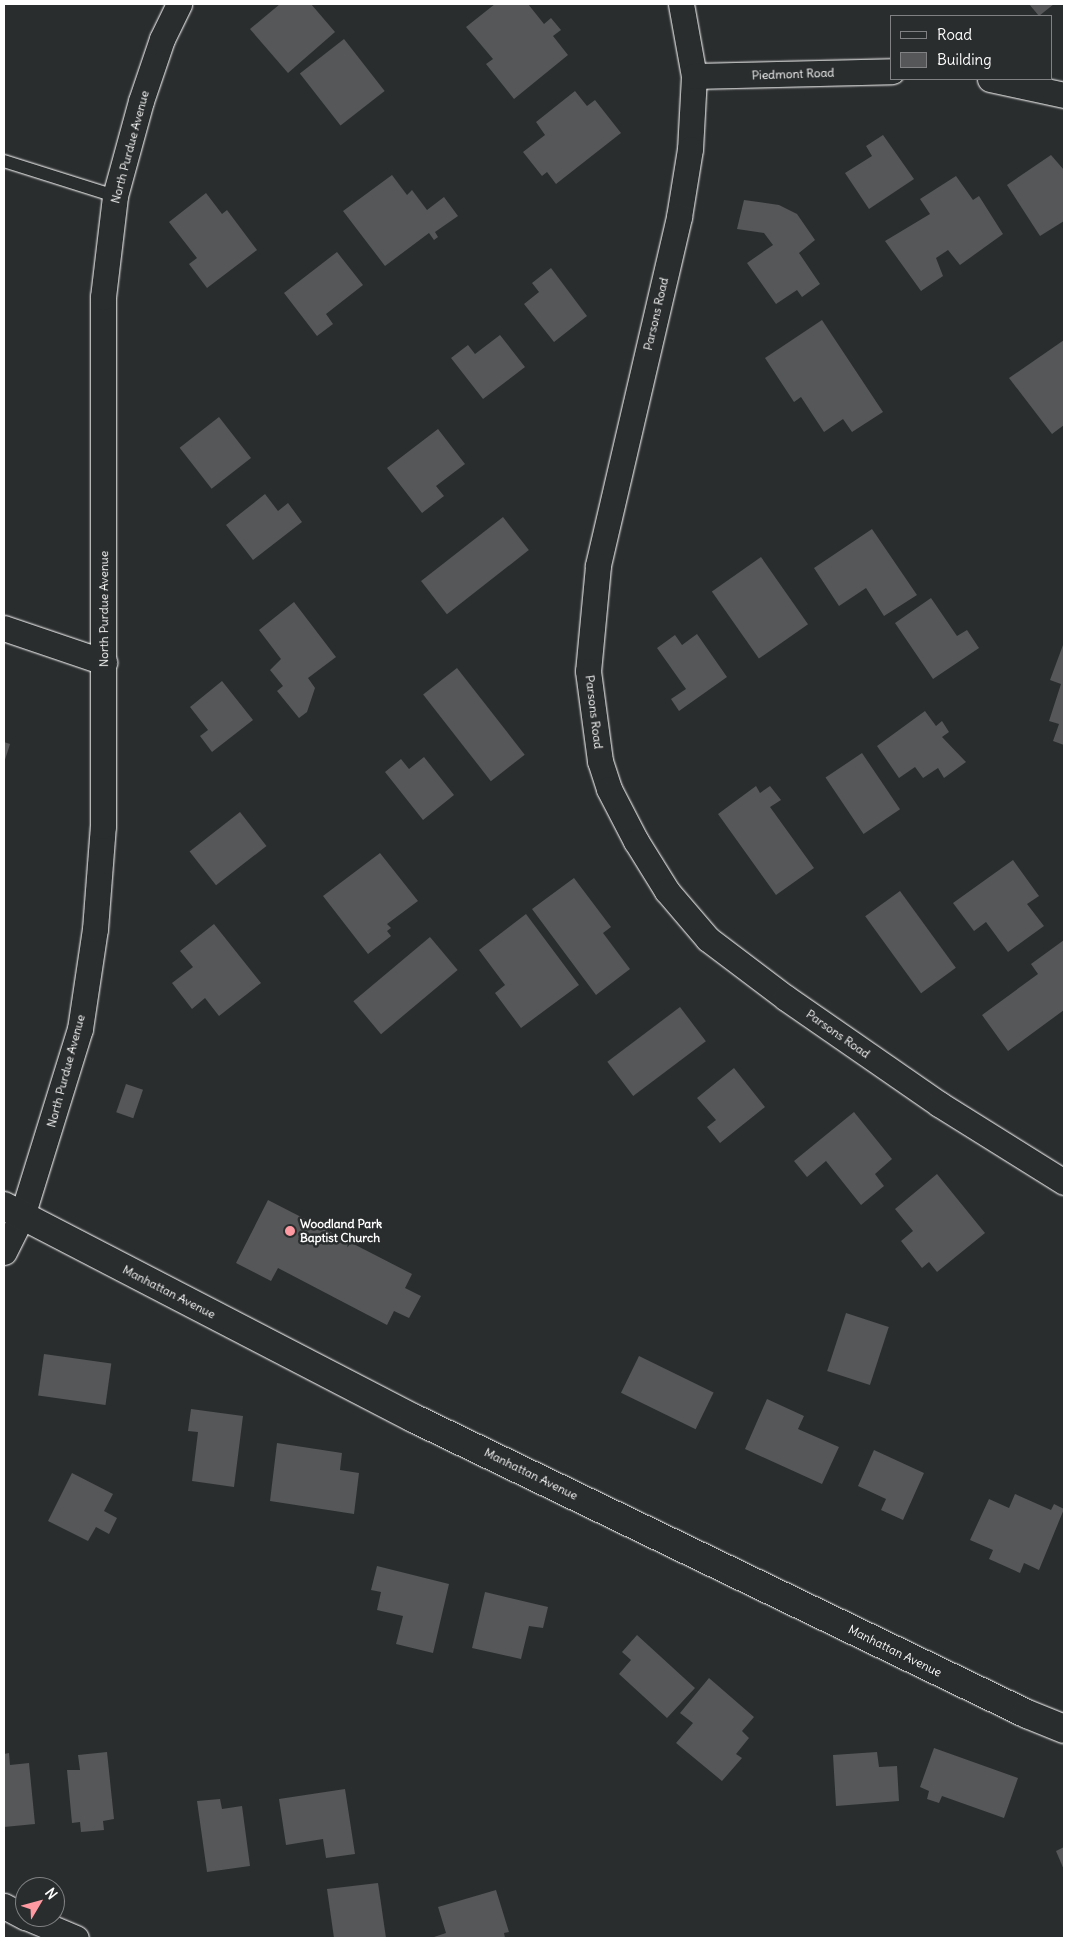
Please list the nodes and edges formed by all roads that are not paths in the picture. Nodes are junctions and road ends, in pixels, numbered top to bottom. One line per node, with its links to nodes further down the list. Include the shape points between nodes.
1 (179, 4): 8 (street, North Purdue Avenue, via 162,39 141,101)
2 (680, 4): 4 (street, Parsons Road)
3 (890, 71): 4 (street, Piedmont Road)
4 (694, 76): 11 (street, Parsons Road, via 690,149 679,217 598,566 588,671 600,762 609,789 667,891 708,938 786,998 931,1099)
5 (995, 80): 6 (street)
6 (1064, 95)
7 (4, 161): 8 (lane)
8 (115, 196): 10 (street, North Purdue Avenue, via 103,297)
9 (4, 628): 10 (street)
10 (104, 662): 12 (street, North Purdue Avenue, via 103,826 80,1029)
11 (1064, 1182)
12 (13, 1211): 13 (street, North Purdue Avenue); 14 (street, Manhattan Avenue, via 413,1418)
13 (4, 1252)
14 (1064, 1729)
15 (49, 1927): 16 (street)
16 (76, 1938)

